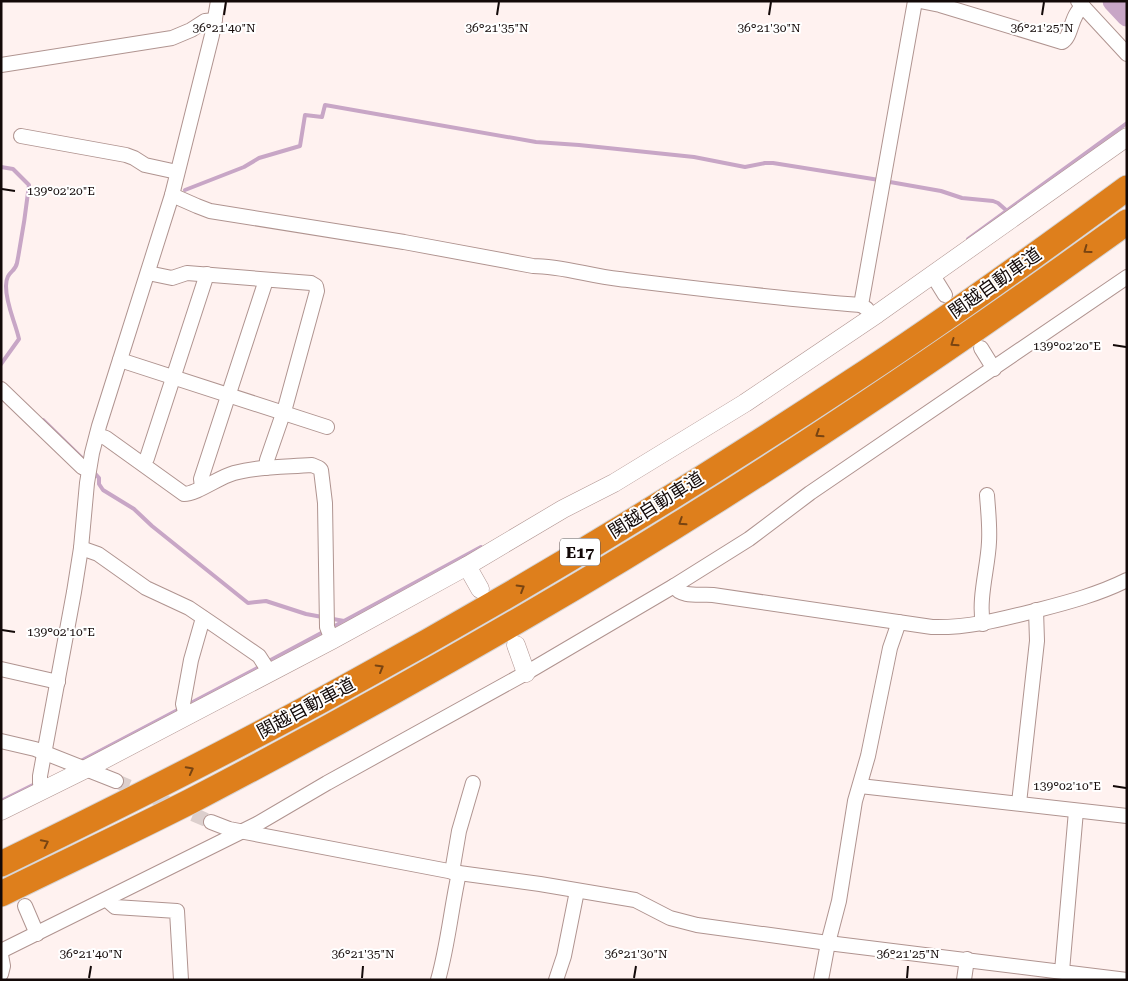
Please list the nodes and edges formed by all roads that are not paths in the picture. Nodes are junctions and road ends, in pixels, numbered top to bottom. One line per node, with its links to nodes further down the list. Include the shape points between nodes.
1 (218, 1): 5 (street)
2 (915, 1): 20 (street)
3 (920, 1): 4 (street, via 940,4 1062,42 1067,38)
4 (1081, 4): 6 (street)
5 (215, 20): 7 (street, via 205,21 172,38); 10 (street)
6 (1127, 54)
7 (1, 65)
8 (21, 136): 10 (street, via 126,155 145,166)
9 (1127, 137): 16 (street)
10 (177, 172): 12 (street)
11 (1127, 188): 65 (highway, 関越自動車道 / E17, one-way to 11, via 343,689 522,587 852,382)
12 (172, 194): 14 (street); 20 (street, via 210,210 533,266)
13 (1127, 222): 68 (highway, 関越自動車道 / E17, one-way to 68, via 862,407 673,528 527,616 189,802)
14 (148, 273): 15 (street, via 172,278 187,273); 23 (street)
15 (207, 274): 18 (street); 25 (street)
16 (932, 274): 19 (street); 21 (street)
17 (1127, 277): 24 (street)
18 (266, 280): 27 (street); 28 (street, via 312,284 318,288)
19 (945, 295)
20 (861, 306): 21 (street)
21 (877, 314): 37 (street, via 737,408 614,483)
22 (981, 348): 24 (street)
23 (120, 360): 25 (street); 30 (street)
24 (994, 369): 39 (street, via 810,493 749,539)
25 (174, 377): 27 (street); 31 (street)
26 (1, 389): 33 (street)
27 (229, 396): 28 (street); 34 (street, via 201,479)
28 (283, 413): 29 (street); 32 (street)
29 (327, 427)
30 (97, 435): 31 (street); 33 (street)
31 (143, 464): 34 (street, via 182,493 191,493)
32 (266, 468): 34 (street, via 233,474); 45 (street, via 312,465 321,470 325,503 326,627)
33 (88, 470): 36 (street)
34 (202, 487)
35 (987, 495): 44 (street, via 990,540)
36 (81, 548): 42 (street, via 98,554 146,588); 50 (street)
37 (467, 566): 40 (street); 45 (street)
38 (1127, 580): 41 (street, via 1078,599)
39 (674, 586): 43 (street, via 682,593); 49 (street)
40 (480, 589)
41 (1036, 610): 44 (street); 59 (street, via 1037,641)
42 (203, 618): 48 (street, via 253,651); 51 (street, via 183,704)
43 (898, 622): 44 (street, via 940,628); 57 (street)
44 (983, 624)
45 (332, 640): 48 (street)
46 (516, 645): 49 (street)
47 (1, 669): 50 (street)
48 (270, 673): 51 (street)
49 (526, 674): 64 (street)
50 (58, 682): 53 (street)
51 (186, 716): 54 (street)
52 (1, 740): 53 (street)
53 (44, 752): 54 (street); 58 (street)
54 (86, 769): 55 (street); 58 (street)
55 (116, 781)
56 (474, 782): 66 (street, via 459,831)
57 (860, 786): 59 (street); 72 (street)
58 (42, 791): 60 (street)
59 (1019, 803): 61 (street)
60 (1, 811)
61 (1076, 811): 62 (street); 76 (street)
62 (1127, 816)
63 (211, 822): 64 (street)
64 (243, 832): 66 (street); 69 (street)
65 (1, 864)
66 (456, 873): 67 (street); 79 (street, via 445,955)
67 (577, 891): 72 (street, via 635,900 682,922); 80 (street)
68 (1, 894)
69 (107, 900): 71 (street); 78 (street, via 115,907 177,911)
70 (25, 906): 71 (street)
71 (37, 934): 73 (street)
72 (828, 943): 75 (street); 81 (street)
73 (1, 951)
74 (1, 955): 77 (street)
75 (967, 959): 76 (street); 82 (street)
76 (1062, 971): 83 (street)
77 (1, 974)
78 (181, 980)
79 (438, 980)
80 (556, 980)
81 (821, 980)
82 (964, 980)
83 (1127, 980)

